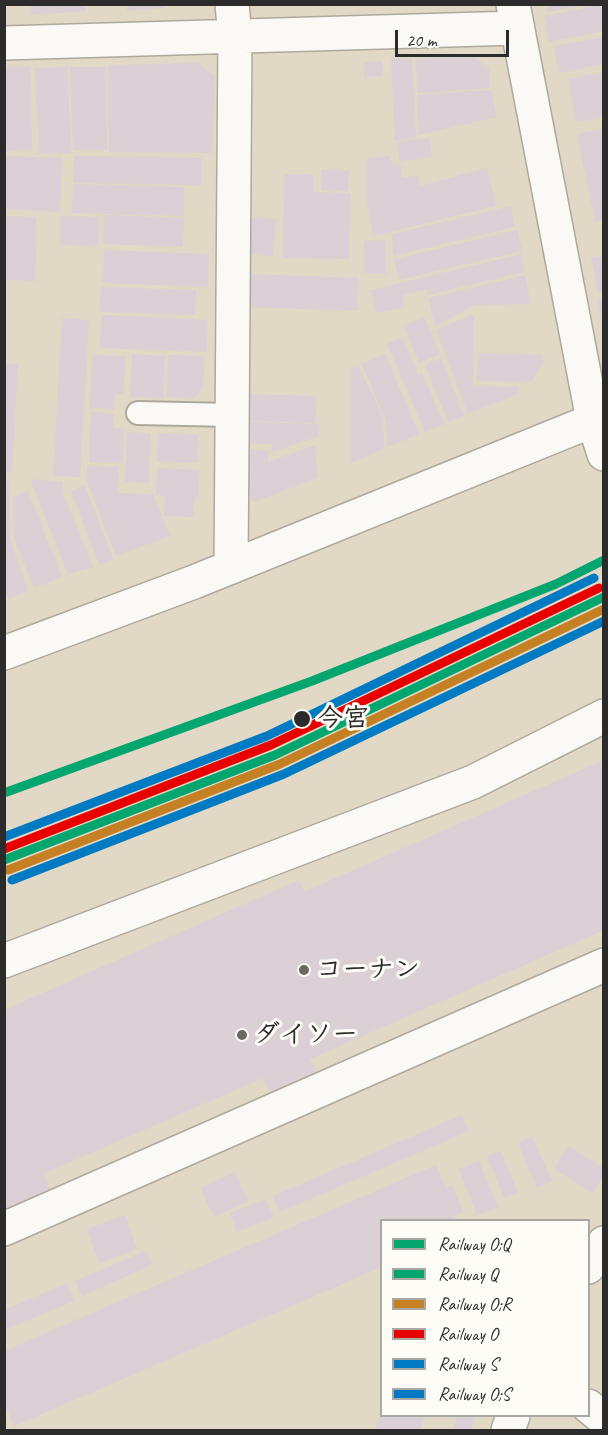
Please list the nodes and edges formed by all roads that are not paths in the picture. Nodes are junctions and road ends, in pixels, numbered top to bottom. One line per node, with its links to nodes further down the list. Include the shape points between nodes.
1 (232, 4): 3 (street)
2 (515, 16): 3 (street); 7 (street)
3 (235, 37): 4 (street); 6 (street)
4 (4, 43)
5 (138, 413): 6 (lane)
6 (232, 415): 9 (street)
7 (598, 418): 8 (street); 9 (street)
8 (603, 454)
9 (231, 567): 10 (street)
10 (4, 653)
11 (603, 716): 12 (street, via 473,782)
12 (4, 961)
13 (603, 965): 14 (street)
14 (4, 1229)
15 (603, 1243): 16 (street)
16 (590, 1264)
17 (590, 1408): 18 (street)
18 (603, 1419)

